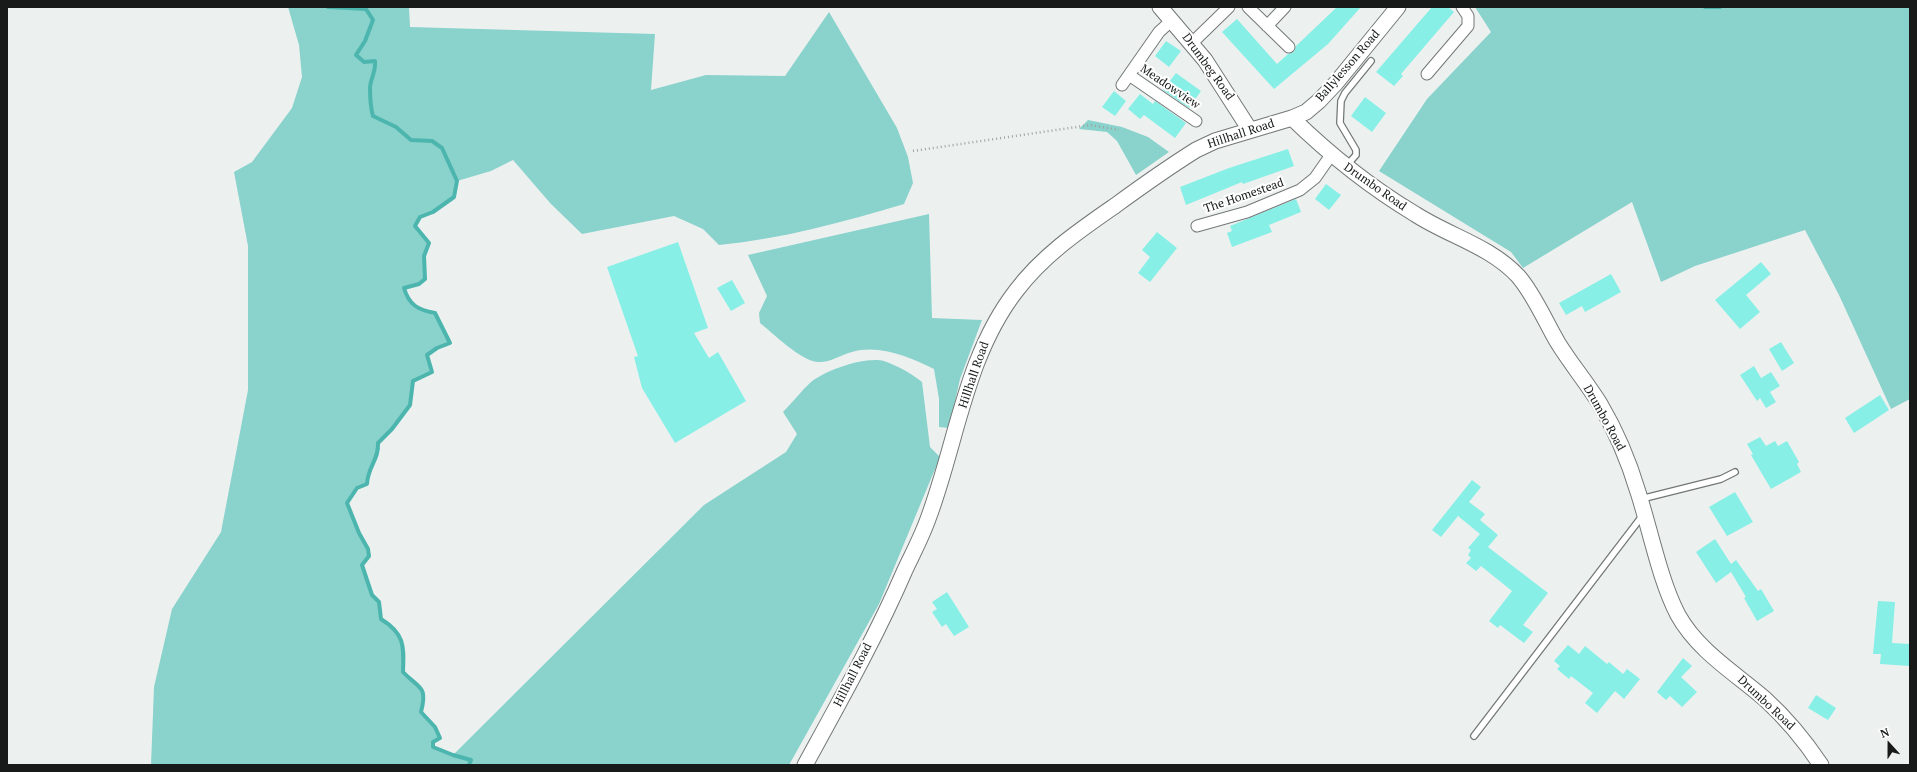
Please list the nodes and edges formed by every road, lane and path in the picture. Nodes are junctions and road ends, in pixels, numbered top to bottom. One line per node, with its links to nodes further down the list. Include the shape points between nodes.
1 (1160, 7): 7 (street, Drumbeg Road)
2 (1229, 7): 9 (street)
3 (1248, 7): 8 (street)
4 (1285, 7): 8 (street)
5 (1398, 7): 15 (street, Ballylesson Road, via 1319,101 1306,112)
6 (1462, 7): 12 (street, via 1468,16 1468,26)
7 (1172, 20): 9 (street, Drumbeg Road); 13 (street, Meadowview, via 1159,32)
8 (1267, 26): 10 (street)
9 (1192, 43): 18 (street, Drumbeg Road, via 1233,100)
10 (1289, 47)
11 (1372, 61): 21 (lane, via 1341,101 1340,123 1356,150 1356,155)
12 (1427, 74)
13 (1129, 75): 14 (street, Meadowview); 16 (street, Meadowview)
14 (1122, 85)
15 (1292, 118): 18 (street, Hillhall Road); 20 (street, Drumbo Road)
16 (1196, 121)
17 (1119, 130): 19 (path, via 1090,125)
18 (1250, 130): 27 (street, Hillhall Road, via 1215,141 1177,161 1067,239 1016,291 982,348 967,387 949,456 928,520 891,602)
19 (913, 151)
20 (1331, 155): 21 (street, Drumbo Road); 22 (street, The Homestead, via 1315,178 1300,190 1247,212)
21 (1346, 167): 24 (street, Drumbo Road, via 1417,216 1503,261 1520,279 1600,405 1628,462)
22 (1197, 226)
23 (1735, 472): 24 (lane, via 1721,479)
24 (1640, 499): 25 (street, Drumbo Road)
25 (1645, 514): 26 (lane); 28 (street, Drumbo Road, via 1668,592 1688,632 1704,649 1766,700 1795,730)
26 (1474, 736)
27 (805, 765)
28 (1821, 765)

